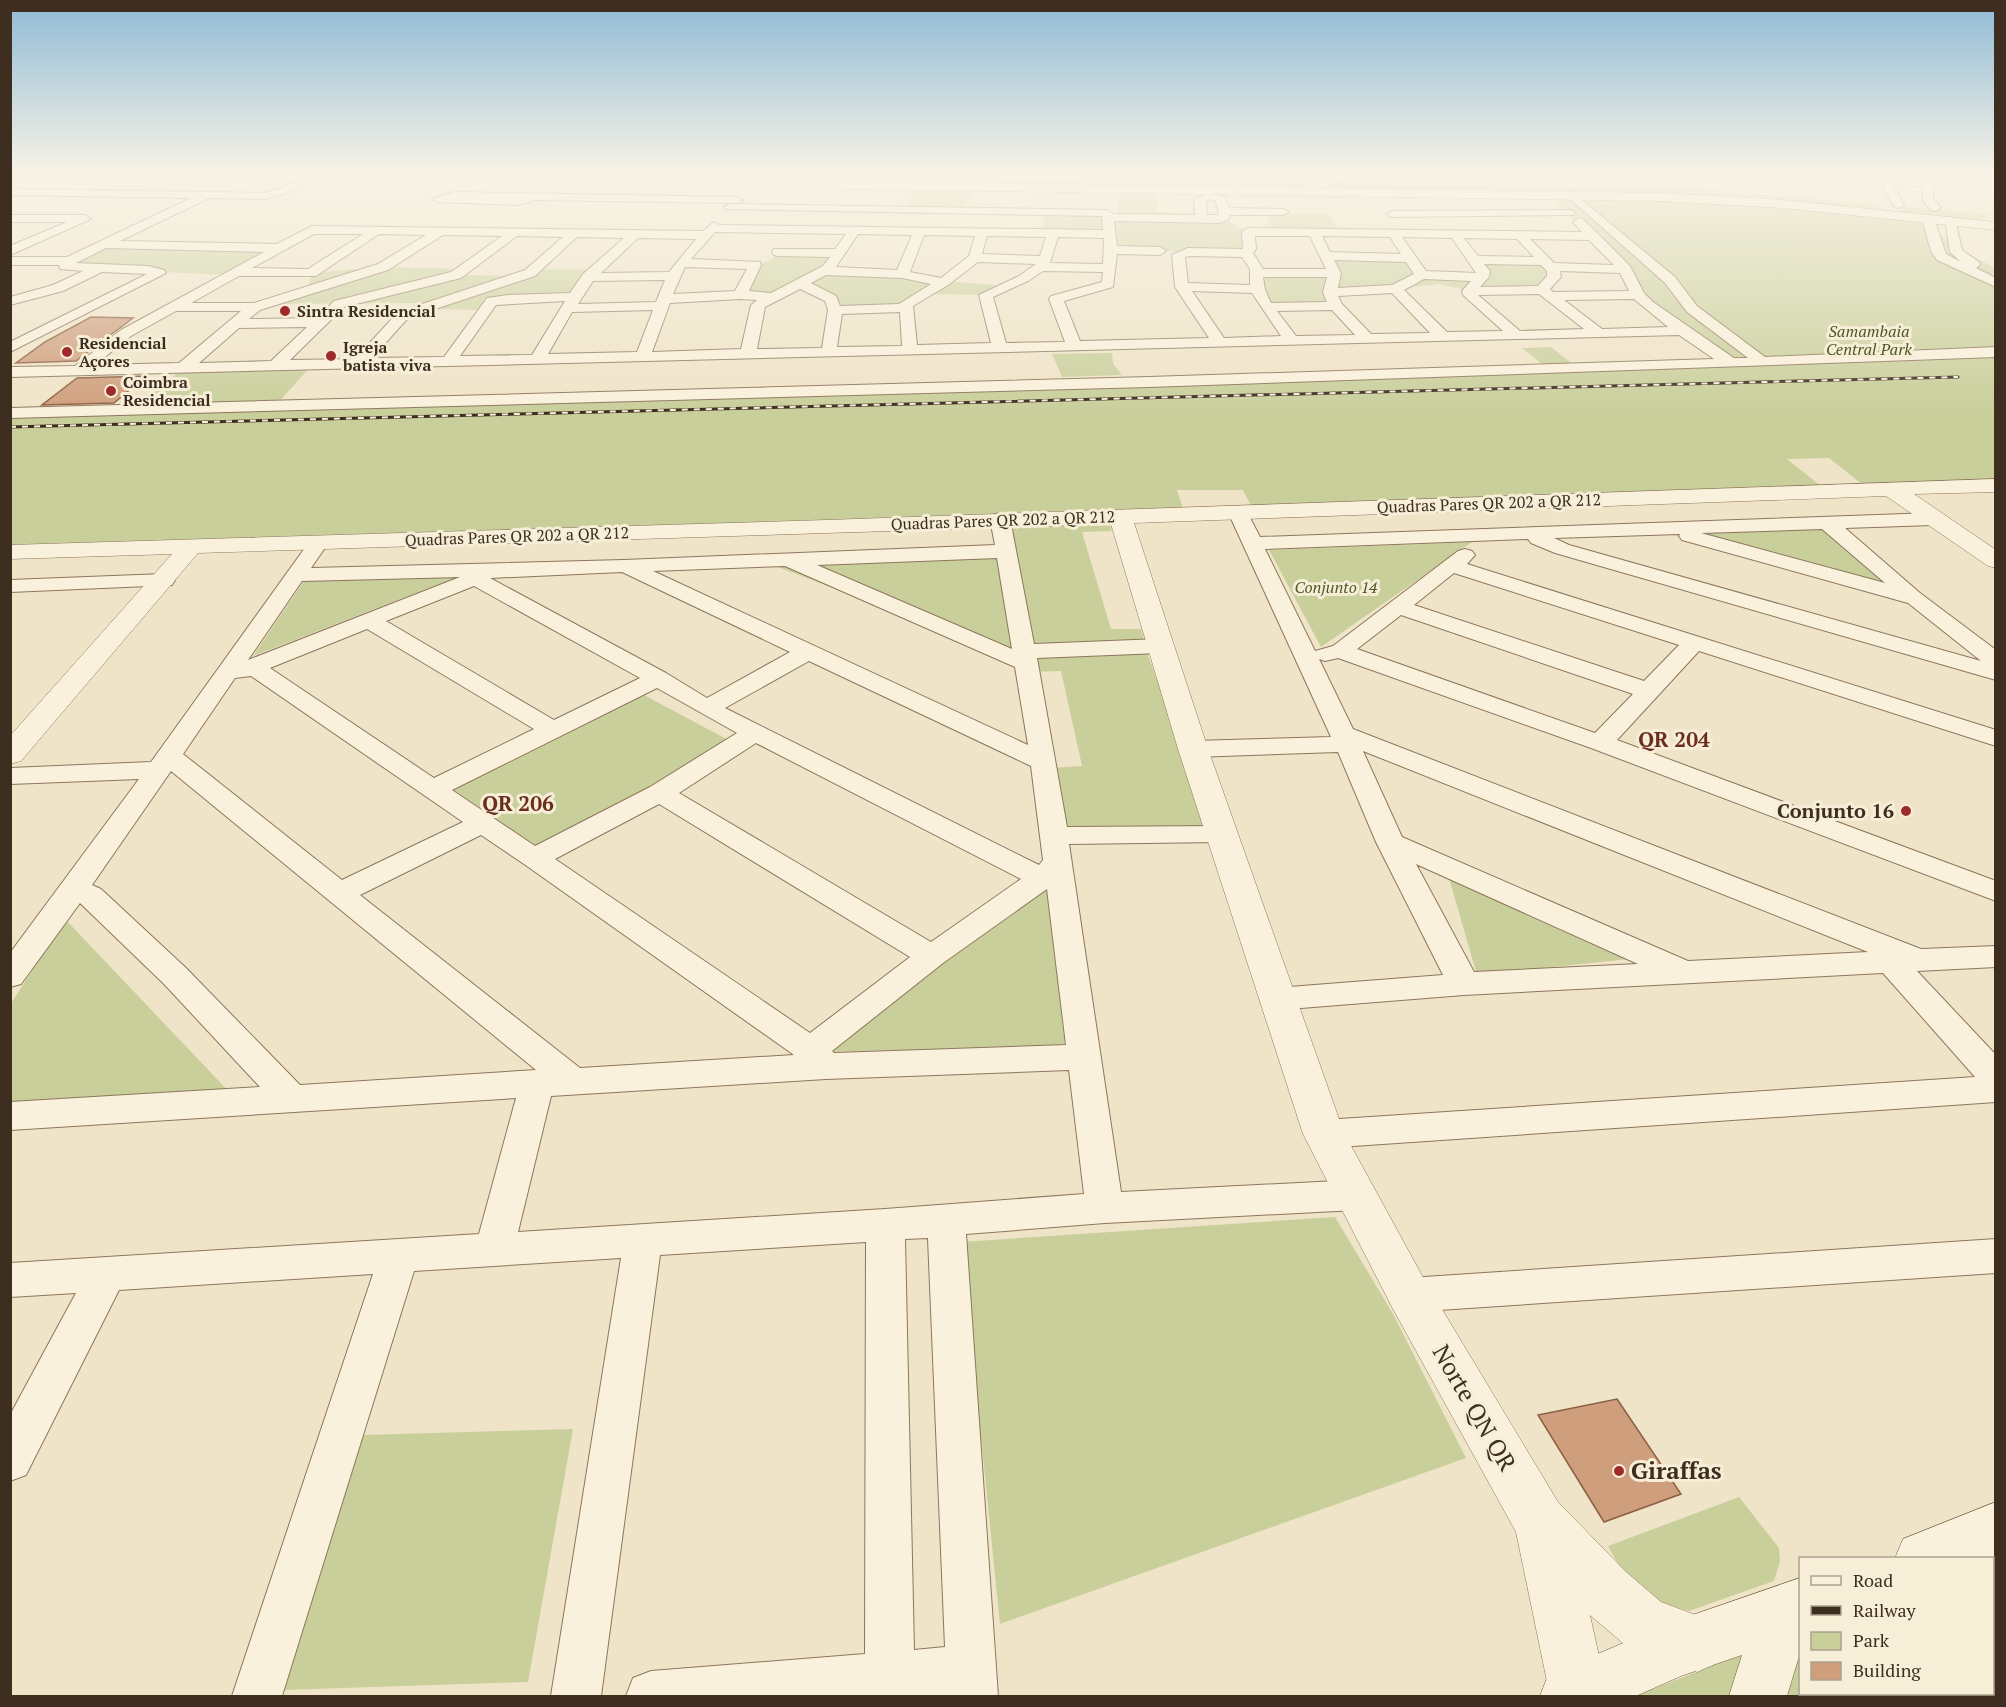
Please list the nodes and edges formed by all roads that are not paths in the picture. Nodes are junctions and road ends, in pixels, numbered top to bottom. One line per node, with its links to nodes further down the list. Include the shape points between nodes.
1 (839, 253): 45 (street)
2 (1246, 253): 47 (street)
3 (84, 254): 29 (street)
4 (268, 254): 42 (street)
5 (342, 254): 46 (street)
6 (404, 254): 34 (street)
7 (486, 254): 43 (street)
8 (552, 254): 39 (street)
9 (610, 254): 44 (street)
10 (689, 254): 30 (street)
11 (776, 254): 33 (street, via 771,260)
12 (911, 254): 49 (street)
13 (976, 254): 25 (street)
14 (1046, 254): 31 (street)
15 (1111, 254): 38 (street)
16 (1180, 254): 58 (street)
17 (1407, 254): 26 (street)
18 (1470, 254): 27 (street)
19 (1537, 254): 32 (street)
20 (1610, 254): 40 (street)
21 (1642, 254): 101 (street, via 1670,280 1692,309)
22 (1939, 254): 57 (street)
23 (1958, 254): 50 (street)
24 (1327, 256): 26 (street); 48 (street)
25 (975, 258): 31 (street); 55 (street)
26 (1410, 258): 51 (street)
27 (1475, 260): 32 (street); 54 (street, via 1483,271)
28 (10, 261): 29 (street)
29 (69, 261): 35 (street, via 65,266)
30 (681, 263): 33 (street); 53 (street)
31 (1043, 263): 38 (street); 100 (street, via 1008,286 980,295)
32 (1547, 264): 40 (street); 66 (street, via 1554,278)
33 (754, 265): 68 (street)
34 (383, 267): 36 (street); 61 (street)
35 (97, 268): 60 (street); 86 (street, via 159,273)
36 (406, 268)
37 (430, 268): 43 (street)
38 (1110, 268): 98 (street, via 1108,284 1056,298)
39 (535, 269): 41 (street); 52 (street)
40 (1625, 269): 70 (street)
41 (555, 270)
42 (237, 272): 46 (street); 77 (street)
43 (461, 272): 52 (street); 75 (street)
44 (587, 272): 53 (street); 74 (street)
45 (825, 272): 49 (street); 56 (street)
46 (311, 273): 61 (street, via 309,285)
47 (1258, 273): 48 (street); 62 (street)
48 (1334, 273): 65 (street)
49 (902, 274): 55 (street)
50 (1995, 274)
51 (1422, 275): 54 (street); 63 (street)
52 (521, 276): 76 (street)
53 (673, 276): 73 (street)
54 (1482, 277): 64 (street)
55 (943, 282): 67 (street)
56 (800, 283): 71 (street); 84 (street, via 831,299)
57 (1995, 283)
58 (1182, 286): 62 (street); 95 (street)
59 (10, 287): 60 (street)
60 (58, 288): 72 (street)
61 (317, 288): 79 (street)
62 (1257, 289): 80 (street)
63 (1395, 289): 65 (street); 92 (street)
64 (1469, 291): 66 (street); 91 (street)
65 (1330, 292): 78 (street)
66 (1546, 293): 70 (street); 90 (street)
67 (920, 294): 69 (street); 81 (street)
68 (740, 295): 71 (street); 73 (street)
69 (953, 295)
70 (1638, 295): 89 (street)
71 (772, 297): 105 (street, via 758,305)
72 (10, 301)
73 (664, 302): 74 (street); 107 (street)
74 (570, 303): 83 (street, via 499,300 492,301); 108 (street)
75 (339, 304): 76 (street); 87 (street)
76 (431, 304): 82 (street)
77 (173, 306): 79 (street); 116 (street, via 126,333)
78 (1336, 306): 80 (street); 93 (street)
79 (255, 307): 88 (street)
80 (1268, 307): 94 (street)
81 (906, 308): 84 (street); 102 (street)
82 (416, 309): 83 (street); 112 (street, via 398,318)
83 (484, 310): 109 (street)
84 (836, 310): 103 (street)
85 (33, 320): 86 (street)
86 (67, 320): 97 (street)
87 (321, 322): 88 (street); 114 (street)
88 (234, 324): 115 (street)
89 (1682, 331): 90 (street); 99 (street)
90 (1599, 333): 91 (street)
91 (1516, 335): 92 (street)
92 (1443, 337): 93 (street)
93 (1367, 339): 94 (street)
94 (1292, 341): 95 (street)
95 (1219, 342): 96 (street)
96 (1129, 344): 98 (street); 118 (street)
97 (14, 345)
98 (1074, 345): 100 (street)
99 (1706, 346): 101 (street, via 1731,350); 111 (street)
100 (999, 347): 102 (street)
101 (1745, 347): 110 (street)
102 (910, 350): 103 (street)
103 (829, 352): 105 (street)
104 (1995, 352): 110 (street)
105 (748, 354): 106 (street)
106 (682, 355): 107 (street); 119 (street)
107 (643, 356): 108 (street)
108 (537, 359): 109 (street)
109 (449, 362): 112 (street)
110 (1761, 362): 111 (street)
111 (1731, 363): 118 (street)
112 (359, 364): 113 (street)
113 (312, 365): 114 (street); 120 (street)
114 (275, 366): 115 (street)
115 (183, 368): 116 (street)
116 (79, 370): 117 (street, via 39,372)
117 (15, 379)
118 (1149, 382): 119 (street)
119 (668, 396): 120 (street)
120 (276, 406): 121 (street)
121 (10, 412)
122 (1995, 485): 123 (main road, Quadras Pares QR 202 a QR 212)
123 (1891, 489): 124 (main road, Quadras Pares QR 202 a QR 212); 128 (main road)
124 (1512, 502): 125 (main road, Quadras Pares QR 202 a QR 212); 132 (street)
125 (1238, 512): 126 (main road, Quadras Pares QR 202 a QR 212); 135 (street)
126 (1120, 515): 127 (main road, Quadras Pares QR 202 a QR 212); 153 (main road, Norte QN QR)
127 (1000, 519): 131 (main road, Quadras Pares QR 202 a QR 212); 137 (street)
128 (1933, 519): 129 (street); 140 (main road)
129 (1827, 523): 130 (street); 148 (street)
130 (1664, 530): 132 (street); 148 (street)
131 (651, 531): 134 (main road, Quadras Pares QR 202 a QR 212); 141 (street)
132 (1535, 534): 133 (street); 160 (street, via 1573,552)
133 (1486, 536): 135 (street); 142 (street)
134 (319, 542): 136 (main road, Quadras Pares QR 202 a QR 212); 144 (street)
135 (1253, 543): 157 (street)
136 (192, 546): 138 (main road, Quadras Pares QR 202 a QR 212); 145 (main road)
137 (1006, 551): 139 (street); 156 (street)
138 (10, 552)
139 (786, 559): 141 (street); 156 (street)
140 (1995, 561)
141 (634, 565): 143 (street); 155 (street)
142 (1452, 566): 149 (street); 152 (street)
143 (486, 574): 144 (street); 151 (street); 161 (street)
144 (295, 575): 162 (street)
145 (164, 580): 146 (street); 166 (main road)
146 (34, 585): 147 (street); 150 (street)
147 (10, 586)
148 (1916, 598): 158 (street)
149 (1397, 606): 154 (street); 163 (street)
150 (10, 608)
151 (368, 620): 159 (street); 165 (street)
152 (1694, 643): 163 (street); 168 (street)
153 (1160, 646): 156 (street); 171 (main road, Norte QN QR)
154 (1340, 651): 157 (street); 170 (street)
155 (806, 653): 164 (street); 173 (street)
156 (1026, 658): 173 (street)
157 (1306, 658): 169 (street)
158 (1995, 662)
159 (252, 666): 162 (street); 176 (street)
160 (1995, 673)
161 (658, 678): 164 (street); 165 (street)
162 (222, 679): 174 (street)
163 (1649, 691): 170 (street)
164 (707, 708): 167 (street)
165 (553, 729): 176 (street)
166 (21, 731): 172 (main road)
167 (754, 733): 177 (street); 182 (street)
168 (1995, 738)
169 (1345, 739): 171 (street); 180 (street); 188 (street)
170 (1600, 743): 184 (street)
171 (1193, 749): 179 (main road, Norte QN QR)
172 (10, 755)
173 (1044, 762): 182 (street)
174 (164, 763): 175 (street); 183 (street); 185 (street)
175 (10, 776)
176 (433, 789): 178 (street)
177 (660, 793): 181 (street); 186 (street)
178 (483, 823): 181 (street); 185 (street)
179 (1221, 834): 182 (street); 192 (main road, Norte QN QR)
180 (1390, 842): 189 (street); 191 (street)
181 (534, 858): 194 (street)
182 (1052, 859): 186 (street); 193 (street)
183 (75, 889): 190 (street); 198 (street, via 91,896 175,976)
184 (1995, 892)
185 (340, 893): 196 (street)
186 (932, 956): 194 (street)
187 (1995, 956): 188 (street)
188 (1904, 961): 189 (street); 195 (street)
189 (1686, 973): 191 (street)
190 (10, 976)
191 (1464, 984): 192 (street)
192 (1276, 999): 200 (main road, Norte QN QR)
193 (1084, 1057): 194 (street); 202 (street)
194 (818, 1058): 196 (street)
195 (1995, 1077)
196 (555, 1082): 198 (street); 206 (street)
197 (1995, 1089): 200 (street)
198 (294, 1100): 199 (street)
199 (10, 1116)
200 (1324, 1134): 201 (main road, Norte QN QR)
201 (1356, 1195): 202 (street); 211 (main road, Norte QN QR)
202 (1106, 1208): 203 (street)
203 (946, 1221): 204 (street); 219 (street)
204 (885, 1225): 205 (street); 218 (street)
205 (643, 1241): 206 (street); 222 (street)
206 (494, 1249): 207 (street)
207 (399, 1255): 209 (street); 221 (street)
208 (1995, 1256): 211 (street)
209 (107, 1274): 210 (street); 212 (street)
210 (10, 1280)
211 (1409, 1295): 213 (main road, Norte QN QR)
212 (10, 1460)
213 (1539, 1521): 217 (main road, Norte QN QR, via 1605,1591 1644,1624); 220 (main road, Norte QN QR, via 1555,1581)
214 (1995, 1529): 215 (main road)
215 (1925, 1557)
216 (1793, 1608): 217 (main road); 224 (main road)
217 (1697, 1643): 220 (main road)
218 (890, 1677): 219 (street); 223 (street)
219 (973, 1683)
220 (1573, 1695)
221 (257, 1696)
222 (576, 1696)
223 (651, 1696)
224 (1758, 1696)

